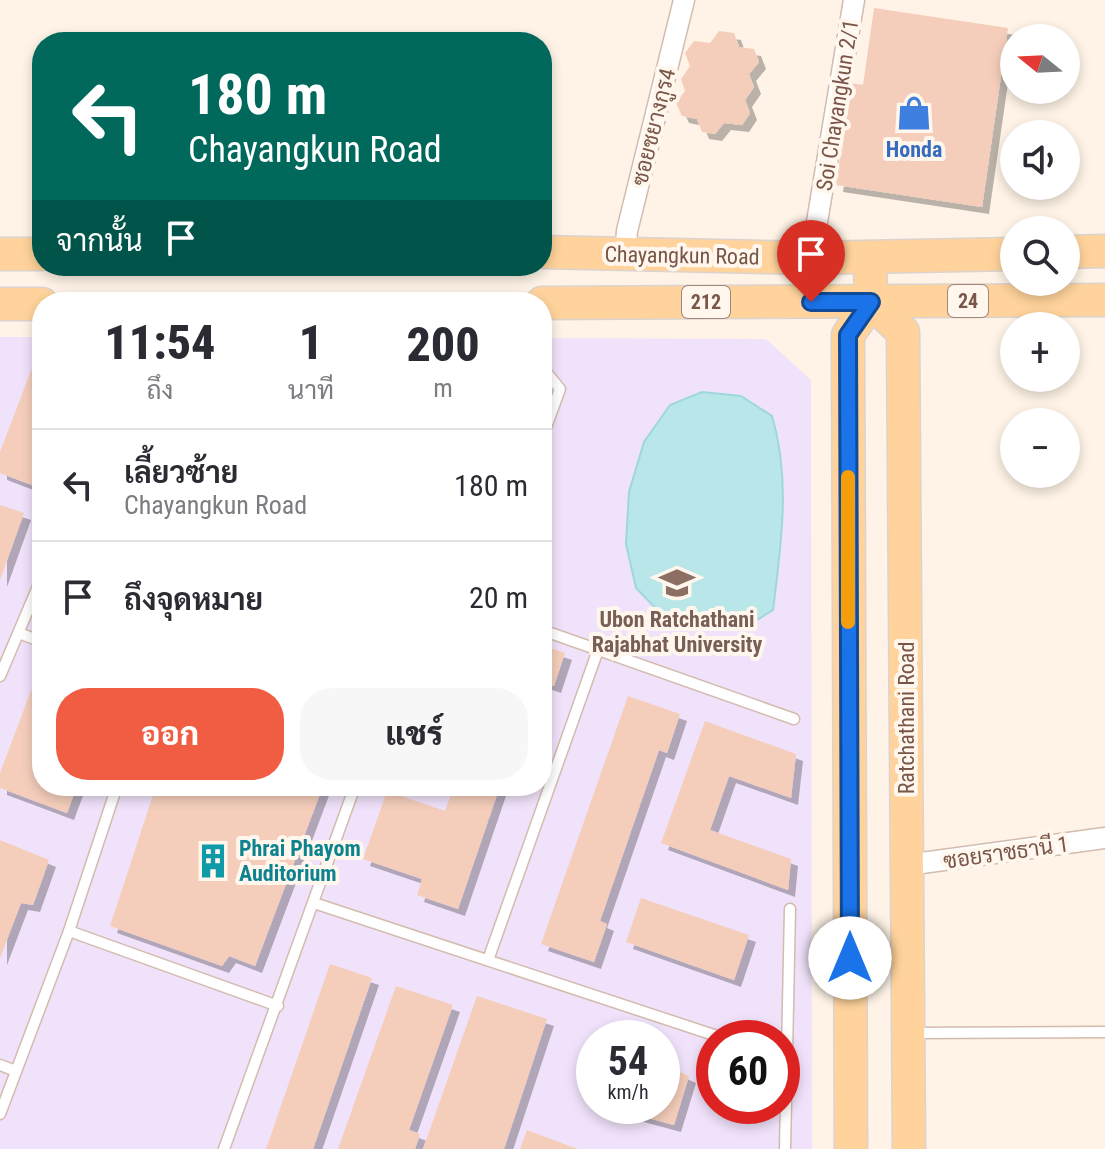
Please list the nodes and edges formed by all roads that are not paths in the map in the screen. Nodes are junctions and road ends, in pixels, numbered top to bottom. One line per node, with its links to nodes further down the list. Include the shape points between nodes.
1 (684, 0): 9 (street, ซอยชยางกูร4)
2 (854, 0): 10 (street, Soi Chayangkun 2/1)
3 (1105, 251): 5 (main road)
4 (552, 252): 9 (main road, Chayangkun Road / 212)
5 (1080, 252)
6 (0, 254): 7 (main road)
7 (32, 254)
8 (1000, 254): 11 (main road, Chayangkun Road / 24)
9 (625, 255): 10 (main road, Chayangkun Road / 212)
10 (811, 258): 11 (main road, Chayangkun Road / 212)
11 (870, 258): 13 (main road)
12 (1105, 300): 13 (main road, Chayangkun Road / 24)
13 (871, 302): 14 (main road, Chayangkun Road / 212); 31 (main road, Ratchathani Road, via 903,332); 47 (main road, via 848,335)
14 (552, 303)
15 (0, 304): 16 (main road)
16 (32, 304)
17 (552, 379): 18 (lane, via 560,389)
18 (552, 411)
19 (32, 601): 20 (lane)
20 (19, 633): 22 (lane); 24 (lane)
21 (552, 634): 23 (lane)
22 (32, 638)
23 (598, 650): 25 (lane); 26 (lane)
24 (0, 676)
25 (794, 719)
26 (552, 780)
27 (114, 796): 34 (lane)
28 (351, 796): 32 (lane)
29 (546, 796): 35 (lane)
30 (1105, 838): 31 (street, ซอยราชธานี 1)
31 (907, 865): 40 (main road, Ratchathani Road)
32 (314, 903): 35 (lane); 36 (lane)
33 (790, 909): 37 (lane)
34 (69, 931): 36 (lane); 42 (lane)
35 (488, 960): 38 (lane)
36 (278, 1006): 45 (lane)
37 (786, 1020)
38 (696, 1029)
39 (1105, 1032): 40 (lane)
40 (909, 1033): 48 (main road, Ratchathani Road)
41 (0, 1065): 42 (lane)
42 (16, 1071): 43 (lane)
43 (0, 1114)
44 (785, 1124): 46 (lane)
45 (224, 1149)
46 (785, 1149)
47 (851, 1149)
48 (909, 1149)

